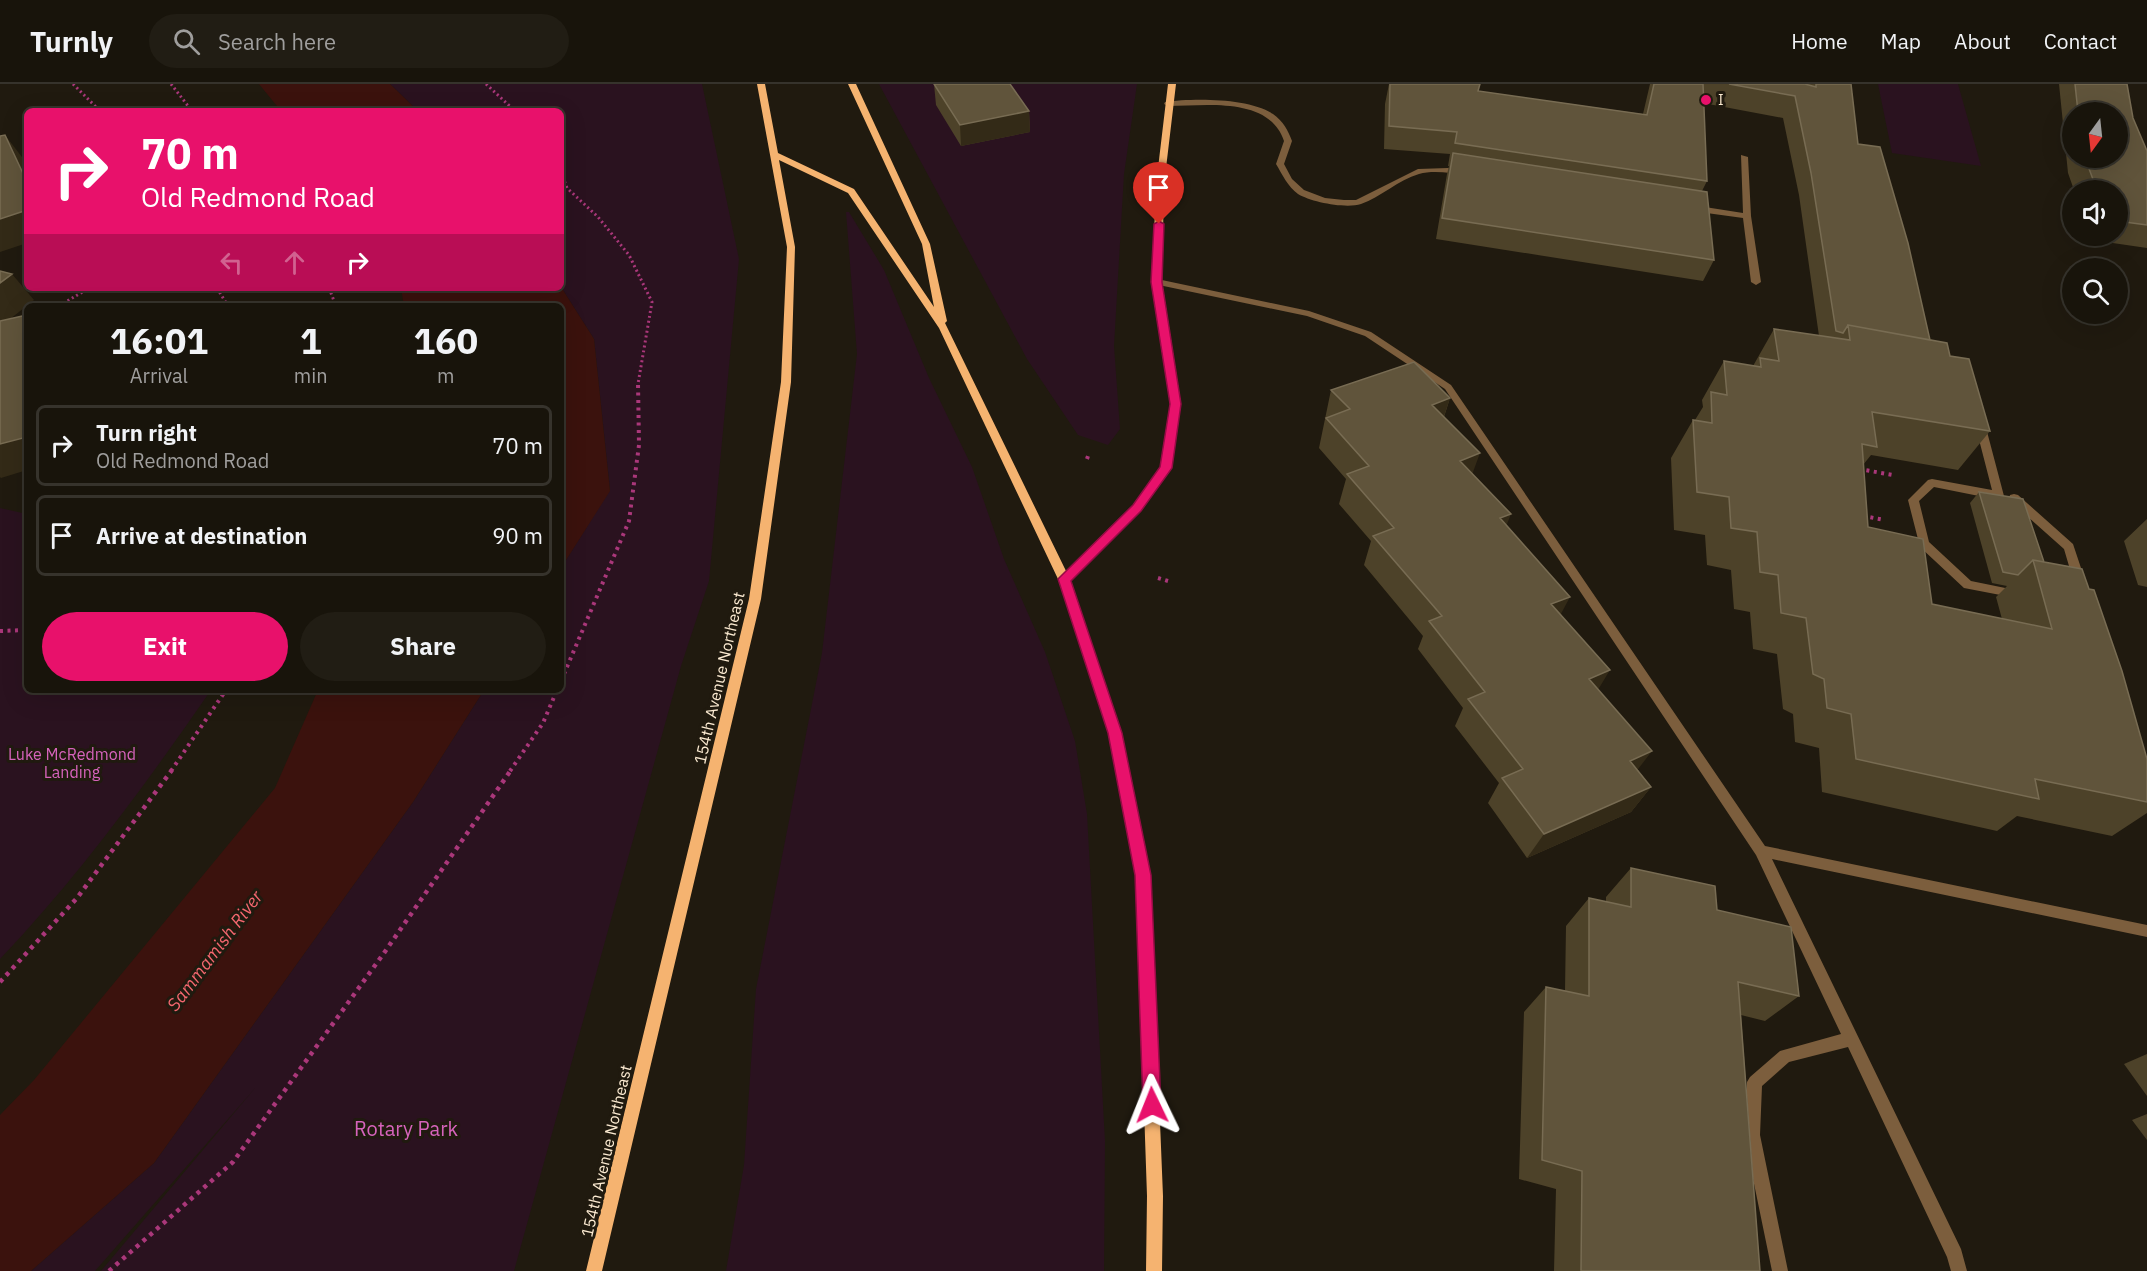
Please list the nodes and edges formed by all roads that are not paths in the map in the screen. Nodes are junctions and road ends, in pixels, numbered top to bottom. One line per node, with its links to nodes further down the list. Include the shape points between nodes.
1 (761, 84): 5 (main road, 154th Avenue Northeast)
2 (852, 84): 12 (main road, via 926,244)
3 (1172, 84): 4 (main road)
4 (1168, 104): 7 (lane, via 1231,105 1257,109 1270,116 1281,124 1288,141 1280,164 1289,180 1301,192 1324,200 1358,202 1418,171); 10 (main road)
5 (774, 154): 12 (main road, via 851,191); 21 (main road, 154th Avenue Northeast, via 791,247 786,382 755,598)
6 (1744, 157): 9 (lane)
7 (1471, 174)
8 (1678, 206): 9 (lane)
9 (1748, 216): 11 (lane)
10 (1156, 282): 15 (main road, via 1176,404 1166,468 1137,508); 18 (lane, via 1309,314 1368,334 1448,387)
11 (1756, 282)
12 (944, 328): 15 (main road)
13 (1975, 408): 14 (lane)
14 (1999, 496): 16 (lane, via 1932,483 1913,500 1924,544 1968,585); 17 (lane, via 2017,499 2069,547)
15 (1064, 579): 22 (main road, via 1115,733 1143,875 1155,1196)
16 (2033, 597)
17 (2084, 598)
18 (1761, 851): 19 (lane); 20 (lane)
19 (2147, 931)
20 (1851, 1039): 23 (lane, via 1785,1056 1755,1082 1752,1135); 24 (lane, via 1955,1255)
21 (594, 1271)
22 (1154, 1271)
23 (1780, 1271)
24 (1959, 1271)

